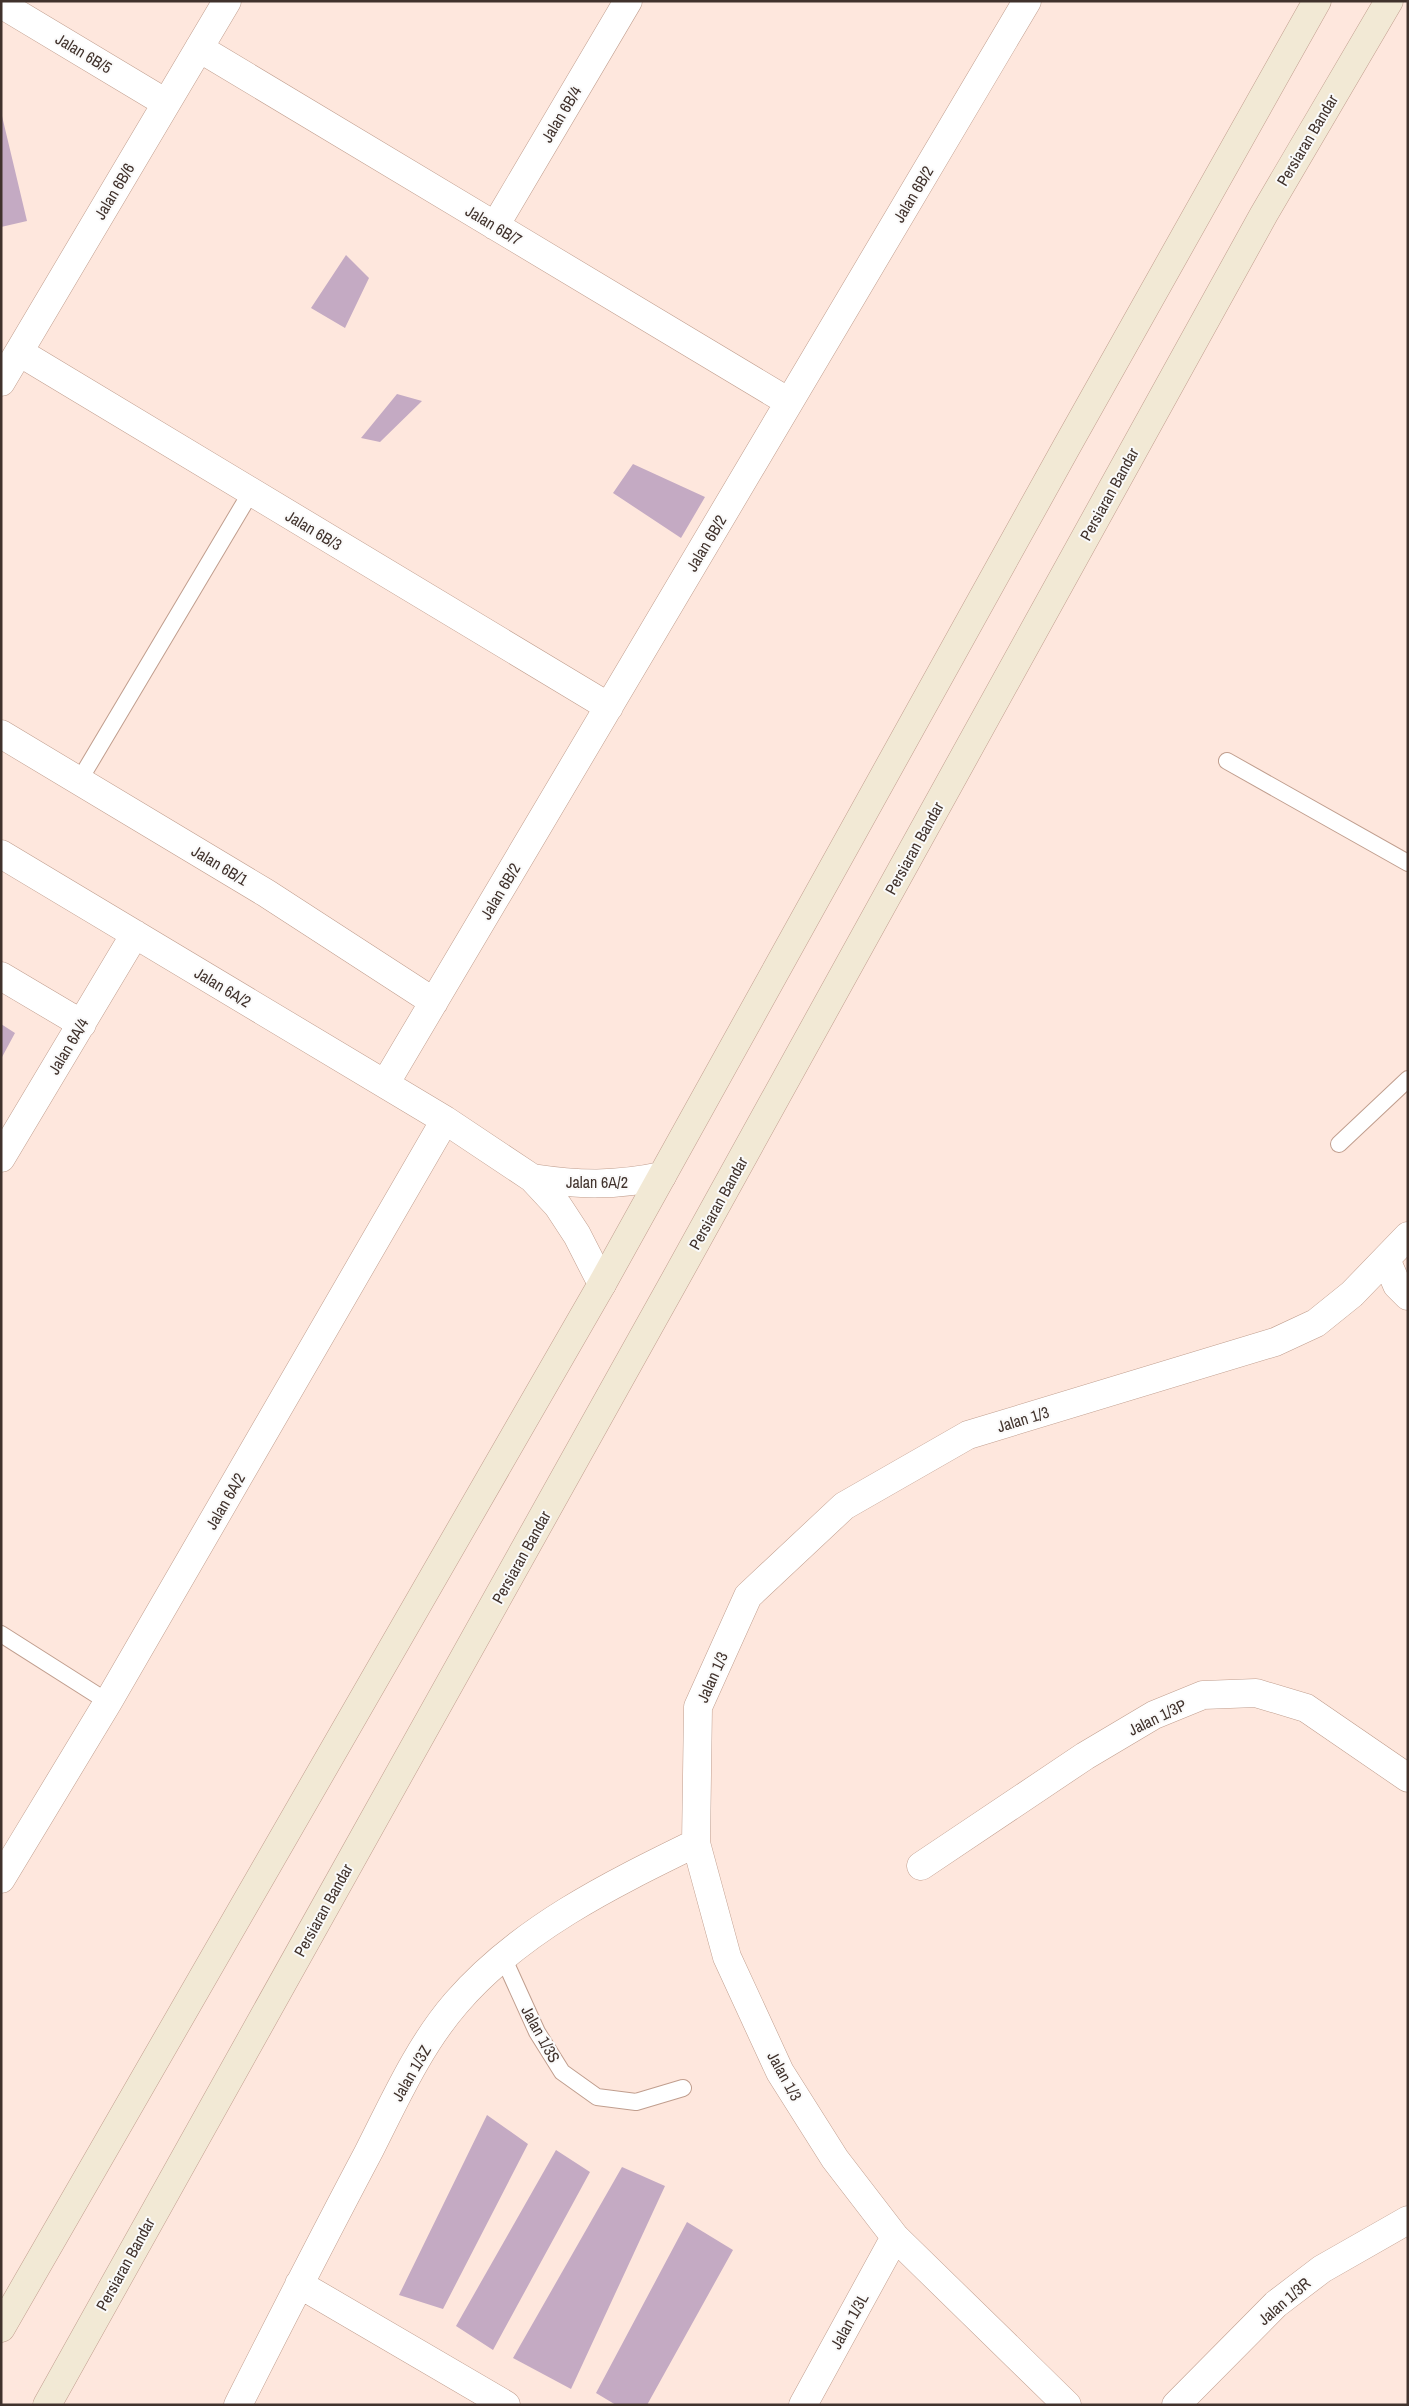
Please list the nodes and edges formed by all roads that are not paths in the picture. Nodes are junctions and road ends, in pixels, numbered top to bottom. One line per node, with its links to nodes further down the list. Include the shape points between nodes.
1 (227, 1): 7 (street, Jalan 6B/6)
2 (628, 1): 9 (street, Jalan 6B/4)
3 (1027, 1): 12 (street, Jalan 6B/2)
4 (1317, 1): 29 (main road)
5 (1389, 1): 47 (main road, Persiaran Bandar, via 1264,214 676,1278)
6 (1, 4): 8 (street, Jalan 6B/5)
7 (199, 48): 8 (street, Jalan 6B/6); 9 (street, Jalan 6B/7)
8 (166, 103): 10 (street, Jalan 6B/6)
9 (495, 226): 12 (street, Jalan 6B/7)
10 (19, 352): 11 (street, Jalan 6B/6); 13 (street, Jalan 6B/3)
11 (1, 382)
12 (789, 402): 14 (street, Jalan 6B/2)
13 (251, 492): 14 (street, Jalan 6B/3); 17 (lane)
14 (609, 707): 22 (street, Jalan 6B/2)
15 (1, 734): 17 (street, Jalan 6B/1)
16 (1227, 761): 19 (lane)
17 (80, 781): 22 (street, Jalan 6B/1, via 266,892)
18 (1, 854): 20 (street, Jalan 6A/2)
19 (1408, 863)
20 (135, 934): 23 (street, Jalan 6A/4); 25 (street, Jalan 6A/2)
21 (1, 976): 23 (street)
22 (434, 1002): 25 (street, Jalan 6B/2)
23 (82, 1024): 28 (street, Jalan 6A/4)
24 (1408, 1079): 27 (lane)
25 (385, 1084): 26 (street, Jalan 6A/2)
26 (445, 1120): 30 (street, Jalan 6A/2); 36 (street, Jalan 6A/2)
27 (1339, 1144)
28 (1, 1158)
29 (662, 1176): 30 (street, Jalan 6A/2, via 609,1185); 33 (main road)
30 (532, 1178): 33 (street, Jalan 6A/2, via 577,1235)
31 (1408, 1236): 32 (street, Jalan 1/3)
32 (1386, 1259): 34 (street, via 1397,1286); 38 (street, Jalan 1/3, via 1352,1294 1308,1327 1274,1342 968,1435 844,1506 748,1596 698,1707)
33 (602, 1284): 46 (main road)
34 (1408, 1296)
35 (1, 1634): 36 (lane)
36 (108, 1702): 40 (street, Jalan 6A/2)
37 (1408, 1778): 39 (street, Jalan 1/3P, via 1306,1708 1256,1692 1203,1695 1154,1715 1085,1756)
38 (696, 1842): 41 (street, Jalan 1/3Z, via 609,1885); 44 (street, Jalan 1/3, via 727,1957 780,2072 835,2159)
39 (920, 1866)
40 (1, 1879)
41 (503, 1957): 42 (lane, Jalan 1/3S, via 537,2032 562,2072 597,2097 636,2102); 45 (street, Jalan 1/3Z, via 456,2004 418,2057)
42 (684, 2088)
43 (1408, 2220): 52 (street, Jalan 1/3R, via 1322,2269 1276,2304)
44 (895, 2237): 50 (street, Jalan 1/3L); 51 (street, Jalan 1/3)
45 (299, 2284): 48 (street, Jalan 1/3Z); 49 (street)
46 (1, 2328)
47 (46, 2405)
48 (238, 2405)
49 (506, 2405)
50 (803, 2405)
51 (1067, 2405)
52 (1176, 2405)

